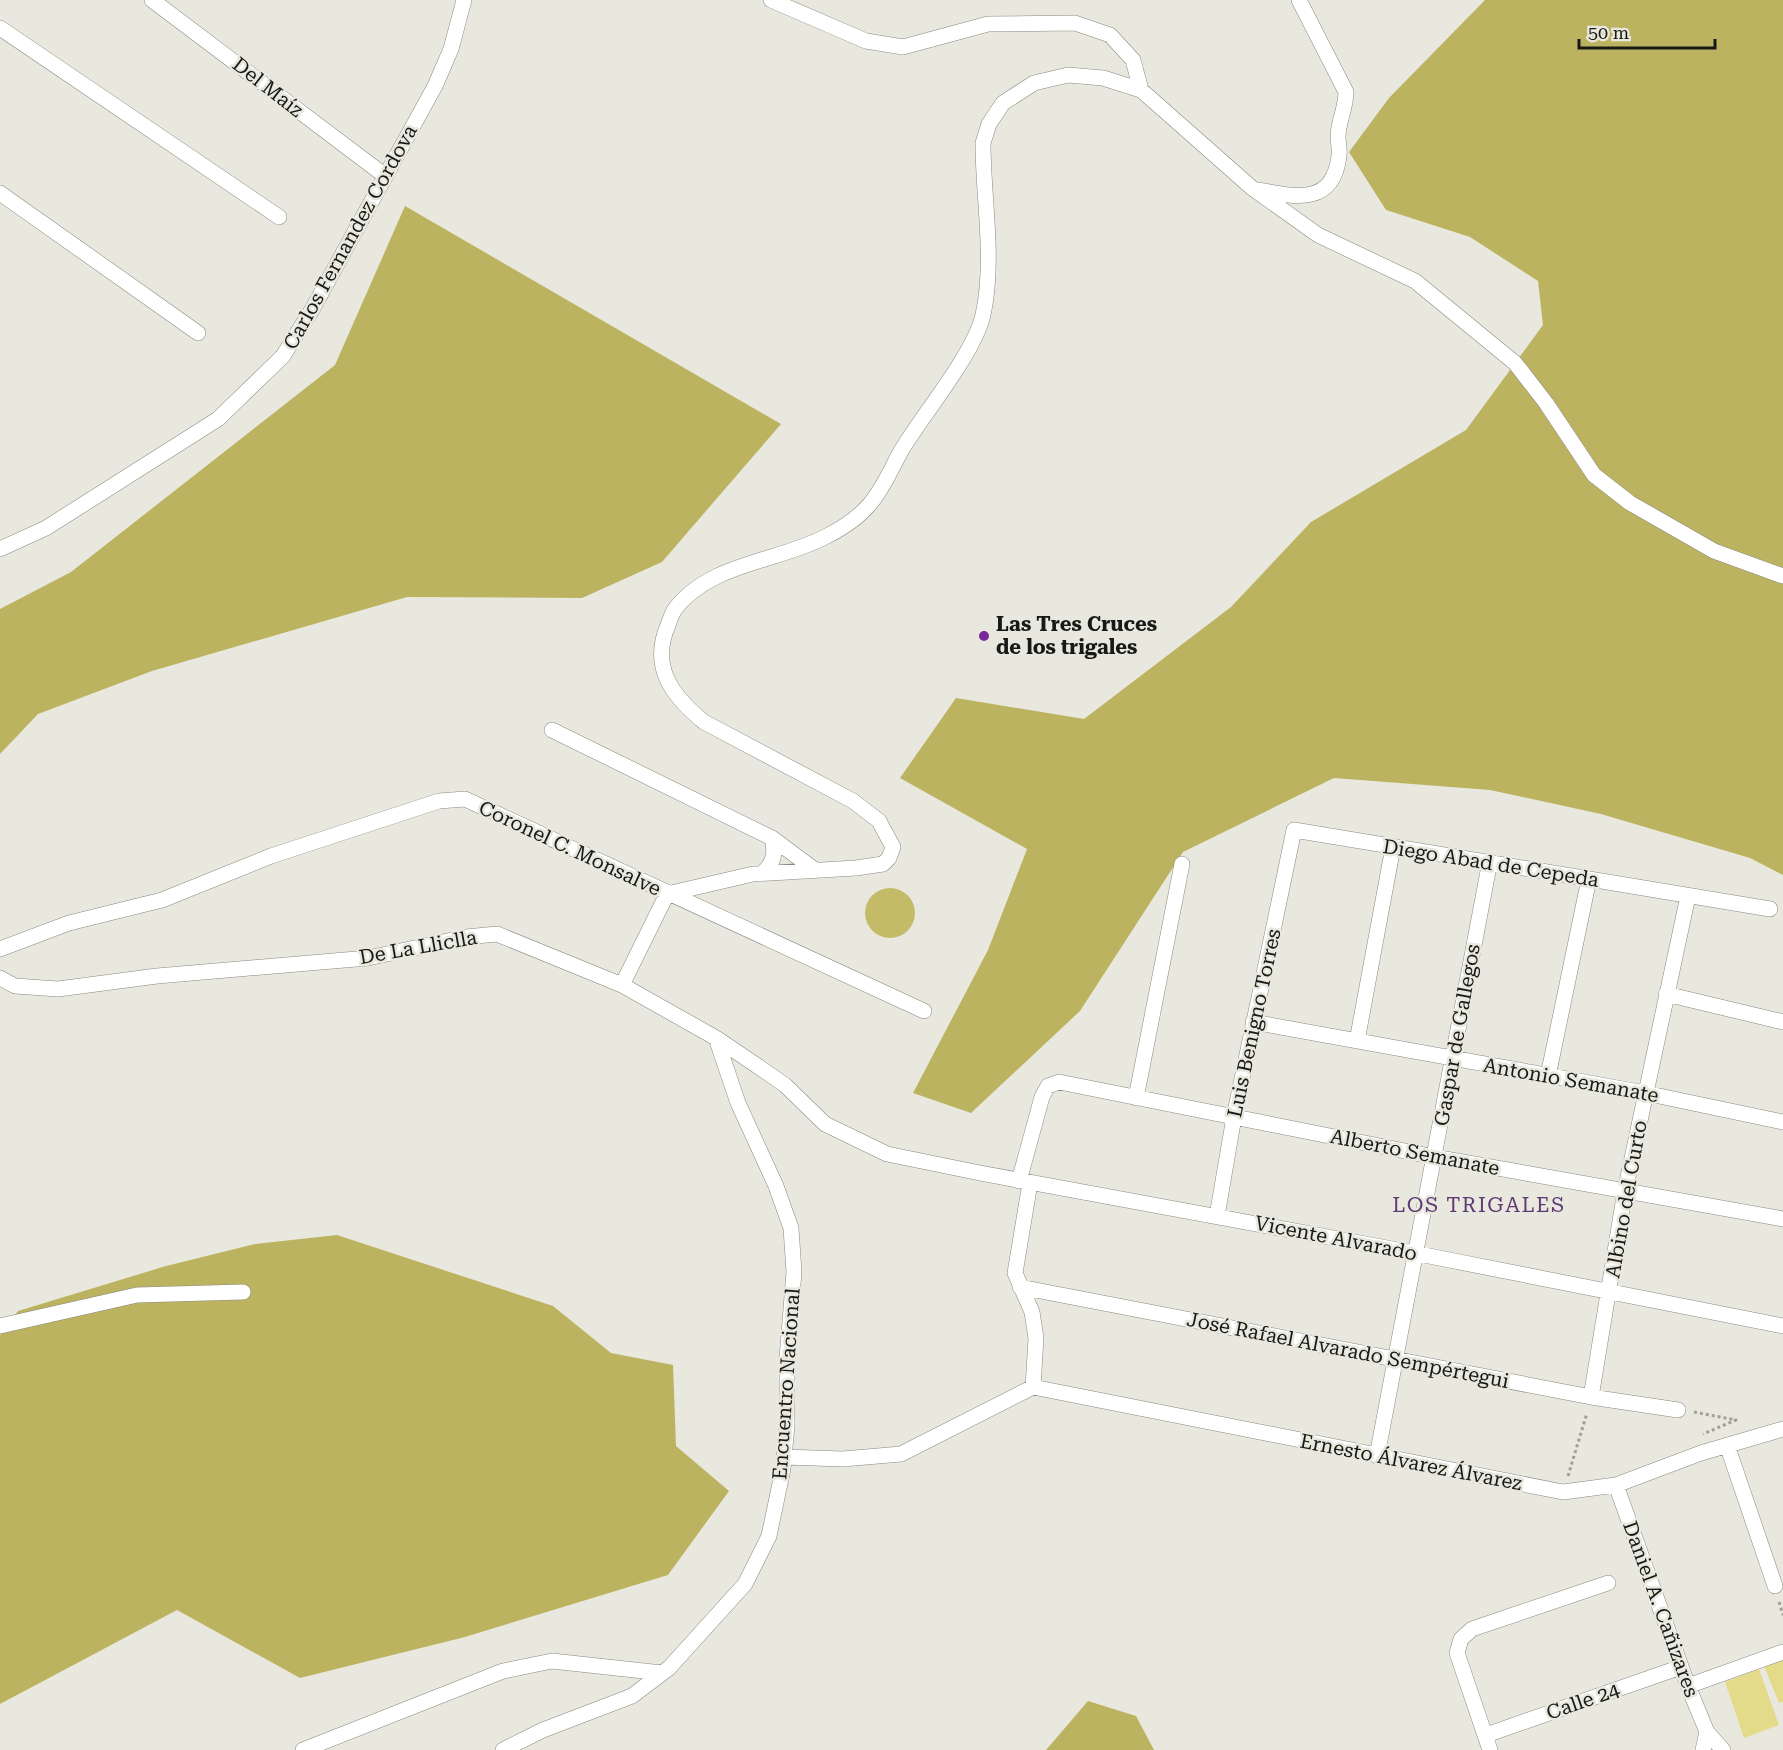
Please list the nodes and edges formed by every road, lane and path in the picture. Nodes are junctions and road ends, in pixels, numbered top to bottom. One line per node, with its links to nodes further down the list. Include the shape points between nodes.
1 (152, 0): 7 (street, Del Maíz)
2 (464, 0): 7 (street, Carlos Fernandez Cordova, via 451,49 435,86)
3 (771, 0): 6 (street, via 866,41 903,47 988,24 1074,23 1110,35 1133,60)
4 (1299, 0): 8 (street, via 1346,92 1335,177 1317,194 1297,198)
5 (0, 28): 10 (street)
6 (1141, 90): 8 (street); 20 (street, via 1103,78 1068,75 1034,83 1002,103 983,143 988,279 982,317 969,348 900,452 887,480 868,507 824,538 708,580 675,609 661,642 663,669 670,688 684,706 704,722 853,801 879,821 889,836 892,847 882,864)
7 (384, 175): 12 (street, Carlos Fernandez Cordova, via 283,356 218,418 46,528)
8 (1252, 188): 13 (street, via 1318,235 1414,281 1515,363 1594,476 1630,503 1714,551)
9 (0, 193): 11 (street)
10 (279, 217)
11 (198, 333)
12 (0, 549)
13 (1783, 576)
14 (552, 730): 16 (street)
15 (1294, 830): 17 (street, Diego Abad de Cepeda); 31 (street, Luis Benigno Torres)
16 (772, 838): 20 (street); 21 (street, via 774,856)
17 (1393, 847): 18 (street, Diego Abad de Cepeda); 34 (street)
18 (1490, 861): 22 (street, Diego Abad de Cepeda); 35 (street, Gaspar de Gallegos)
19 (1182, 864): 38 (street)
20 (814, 870): 21 (street)
21 (761, 874): 23 (street, via 723,879)
22 (1589, 879): 24 (street, Diego Abad de Cepeda); 36 (street)
23 (667, 894): 26 (street, Coronel C. Monsalve, via 465,799 440,801 304,845 162,900 69,923); 28 (street); 30 (street, Coronel C. Monsalve)
24 (1688, 896): 25 (street, Diego Abad de Cepeda); 29 (street, Albino del Curto)
25 (1770, 909)
26 (0, 949)
27 (0, 978): 28 (street, De La Lliclla, via 15,986 58,989 157,976 368,958 497,934)
28 (622, 985): 33 (street, De La Lliclla)
29 (1666, 994): 32 (street); 37 (street, Albino del Curto)
30 (924, 1011)
31 (1253, 1022): 34 (street, Antonio Semanate); 39 (street, Luis Benigno Torres)
32 (1783, 1022)
33 (716, 1038): 41 (street, De La Lliclla, via 785,1085 825,1124); 61 (street, Encuentro Nacional, via 738,1103 791,1228 794,1272)
34 (1357, 1041): 35 (street, Antonio Semanate)
35 (1451, 1058): 36 (street, Antonio Semanate); 42 (street, Gaspar de Gallegos)
36 (1548, 1076): 37 (street, Antonio Semanate)
37 (1645, 1093): 40 (street, Antonio Semanate); 44 (street, Albino del Curto)
38 (1136, 1098): 39 (street, Alberto Semanate); 43 (street, Alberto Semanate, via 1059,1082 1048,1086 1042,1097)
39 (1234, 1116): 42 (street, Alberto Semanate); 45 (street, Luis Benigno Torres)
40 (1783, 1122)
41 (887, 1154): 43 (street, Vicente Alvarado)
42 (1435, 1157): 44 (street, Alberto Semanate); 47 (street, Gaspar de Gallegos)
43 (1025, 1182): 45 (street, Vicente Alvarado); 48 (street, via 1015,1273)
44 (1625, 1191): 46 (street, Alberto Semanate); 50 (street, Albino del Curto)
45 (1217, 1216): 47 (street, Vicente Alvarado)
46 (1783, 1219)
47 (1414, 1253): 50 (street, Vicente Alvarado); 53 (street, Gaspar de Gallegos)
48 (1020, 1287): 53 (street, José Rafael Alvarado Sempértegui); 54 (street, via 1032,1312 1036,1338)
49 (243, 1292): 51 (street, via 137,1295)
50 (1609, 1292): 52 (street, Vicente Alvarado); 55 (street, Albino del Curto)
51 (0, 1326)
52 (1783, 1326)
53 (1394, 1359): 55 (street, José Rafael Alvarado Sempértegui); 60 (street, Gaspar de Gallegos)
54 (1033, 1387): 60 (street, Ernesto Álvarez Álvarez); 61 (street, via 902,1454 843,1459)
55 (1592, 1397): 56 (street, José Rafael Alvarado Sempértegui); 63 (path)
56 (1678, 1410): 58 (path, via 1736,1420)
57 (1783, 1429): 59 (street, Ernesto Álvarez Álvarez)
58 (1700, 1435)
59 (1727, 1445): 62 (street, Ernesto Álvarez Álvarez); 65 (street)
60 (1377, 1456): 63 (street, Ernesto Álvarez Álvarez)
61 (784, 1457): 68 (street, Encuentro Nacional, via 769,1536 745,1584)
62 (1616, 1485): 63 (street, Ernesto Álvarez Álvarez); 67 (street, Daniel A. Cañizares)
63 (1563, 1492)
64 (1608, 1583): 71 (street, via 1472,1629 1461,1639 1457,1653)
65 (1775, 1586)
66 (1783, 1652): 69 (street)
67 (1681, 1666): 69 (street, Daniel A. Cañizares); 71 (street, Calle 24)
68 (662, 1673): 72 (street, via 552,1661 503,1671); 73 (street, Encuentro Nacional, via 632,1696 543,1730)
69 (1688, 1686): 70 (street, Daniel A. Cañizares)
70 (1707, 1732): 74 (street); 75 (street, Daniel A. Cañizares)
71 (1488, 1743)
72 (303, 1750)
73 (503, 1750)
74 (1703, 1750)
75 (1723, 1750)

